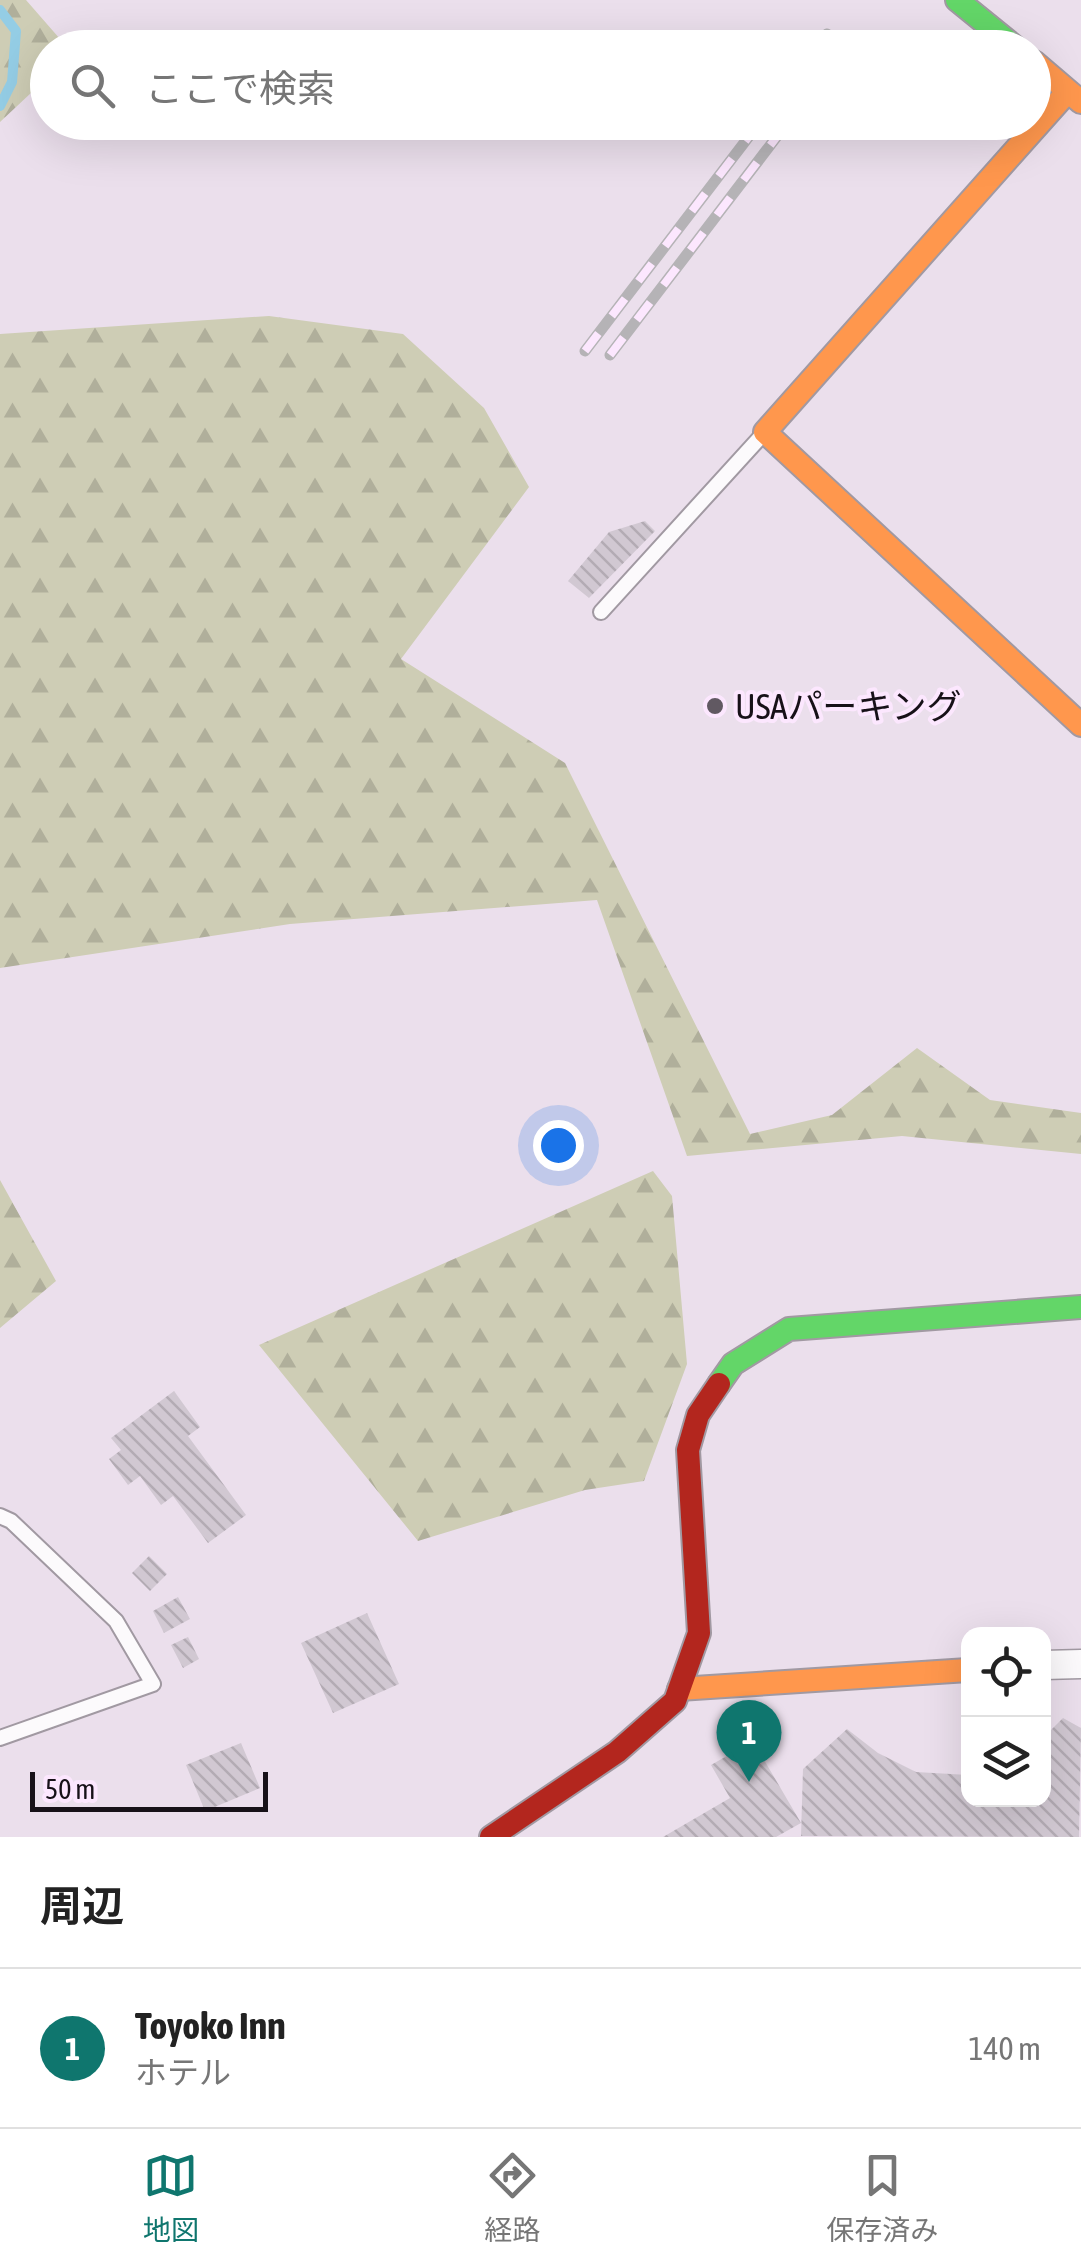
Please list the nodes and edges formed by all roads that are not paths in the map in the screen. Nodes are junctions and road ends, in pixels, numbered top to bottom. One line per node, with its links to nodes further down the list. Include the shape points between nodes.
1 (957, 0): 2 (street)
2 (994, 30)
3 (1051, 76): 4 (street)
4 (1074, 96): 5 (street)
5 (1051, 121)
6 (1034, 140): 7 (street)
7 (765, 432): 8 (lane); 9 (street)
8 (601, 612)
9 (1081, 725)
10 (1081, 1307): 15 (street, via 788,1329 733,1364 698,1415 688,1450 698,1633)
11 (0, 1516): 16 (lane, via 116,1621 152,1684)
12 (1081, 1664): 13 (street)
13 (1051, 1665)
14 (961, 1670): 15 (street)
15 (679, 1689): 17 (street, via 676,1701 617,1752)
16 (0, 1738)
17 (492, 1837)

